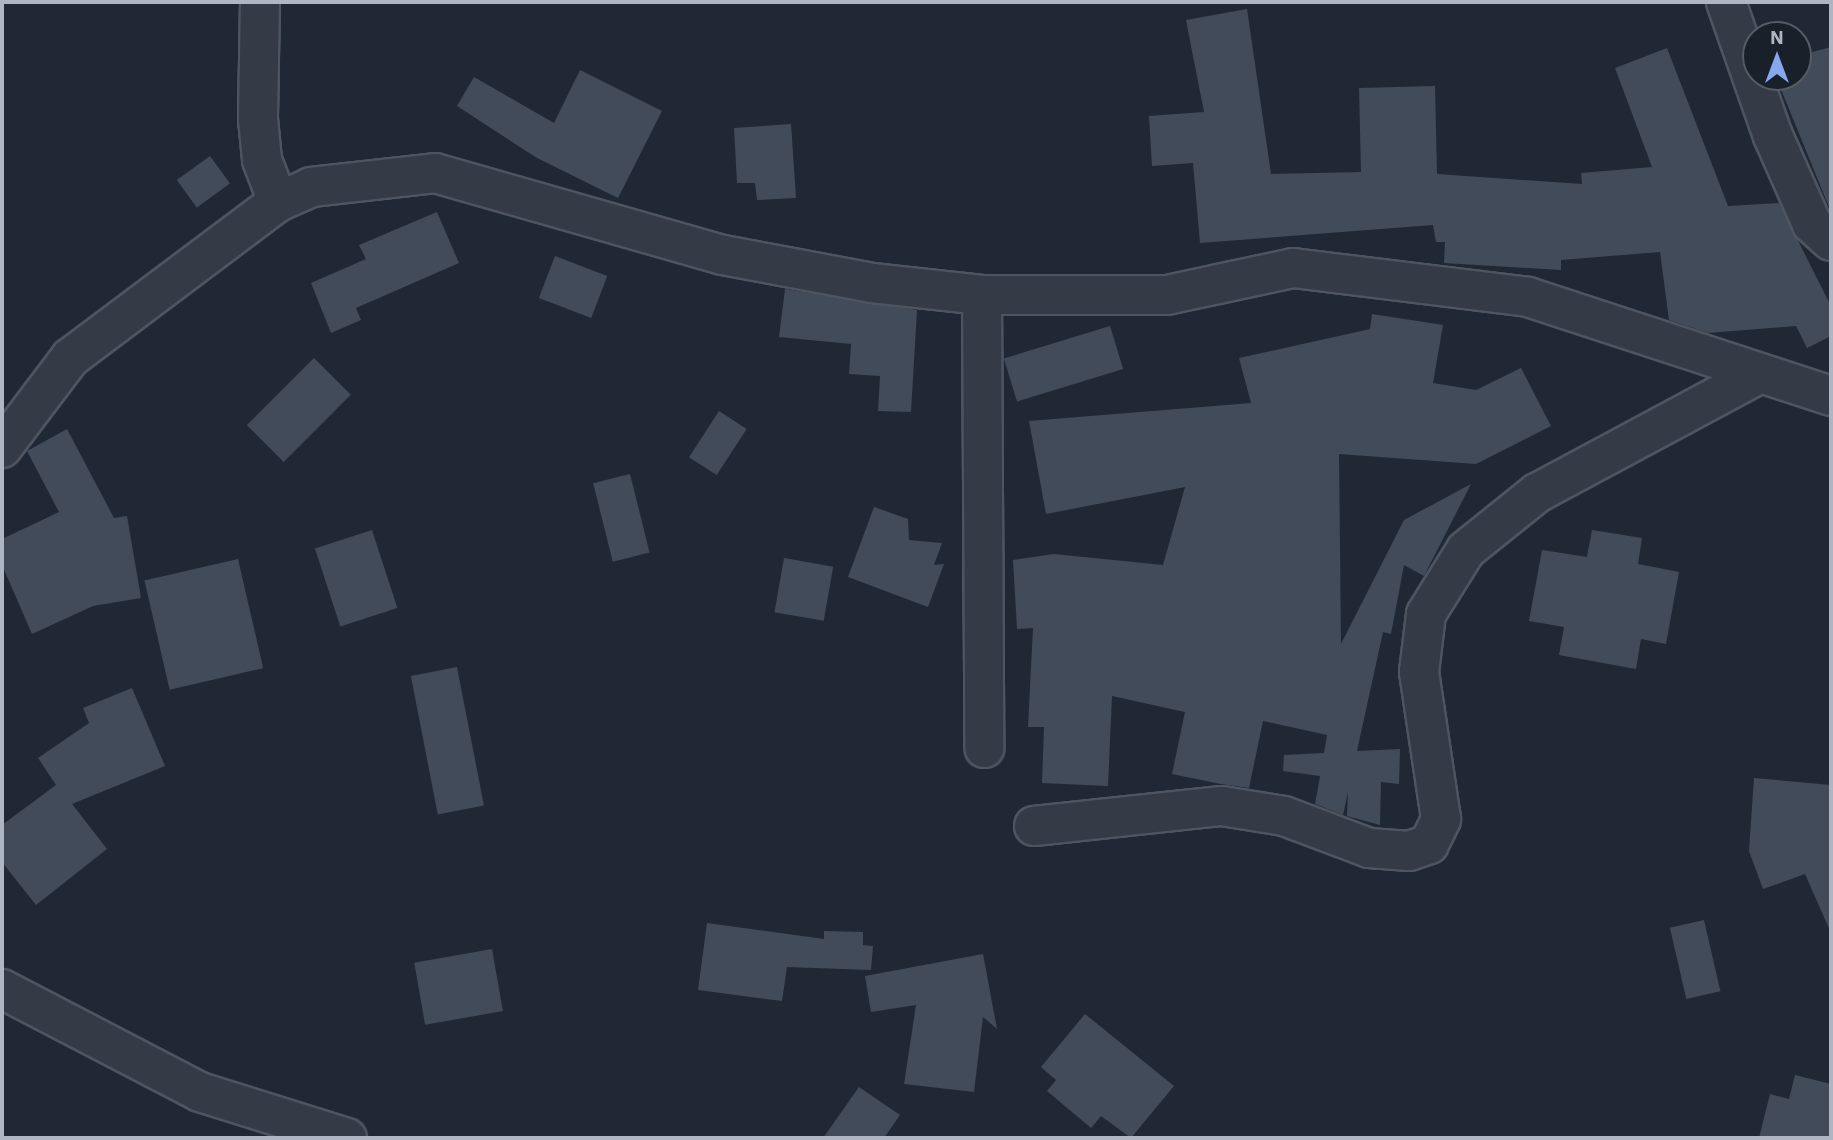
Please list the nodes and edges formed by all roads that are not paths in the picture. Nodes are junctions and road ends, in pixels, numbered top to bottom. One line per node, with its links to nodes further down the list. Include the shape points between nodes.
1 (260, 2): 3 (street, via 258,119 262,160)
2 (1726, 2): 4 (street, via 1773,136 1812,224)
3 (278, 202): 5 (street, via 311,187 435,173 723,256); 8 (street, via 70,358)
4 (1831, 242)
5 (982, 295): 6 (street, via 1167,295 1293,268 1528,297); 9 (street)
6 (1755, 376): 7 (street); 10 (street, via 1537,493 1466,550 1426,614 1419,671 1441,819 1429,844 1409,851 1369,848 1284,816 1222,806)
7 (1831, 396)
8 (2, 446)
9 (984, 748)
10 (1034, 826)
11 (2, 989): 12 (street, via 200,1092)
12 (347, 1138)

